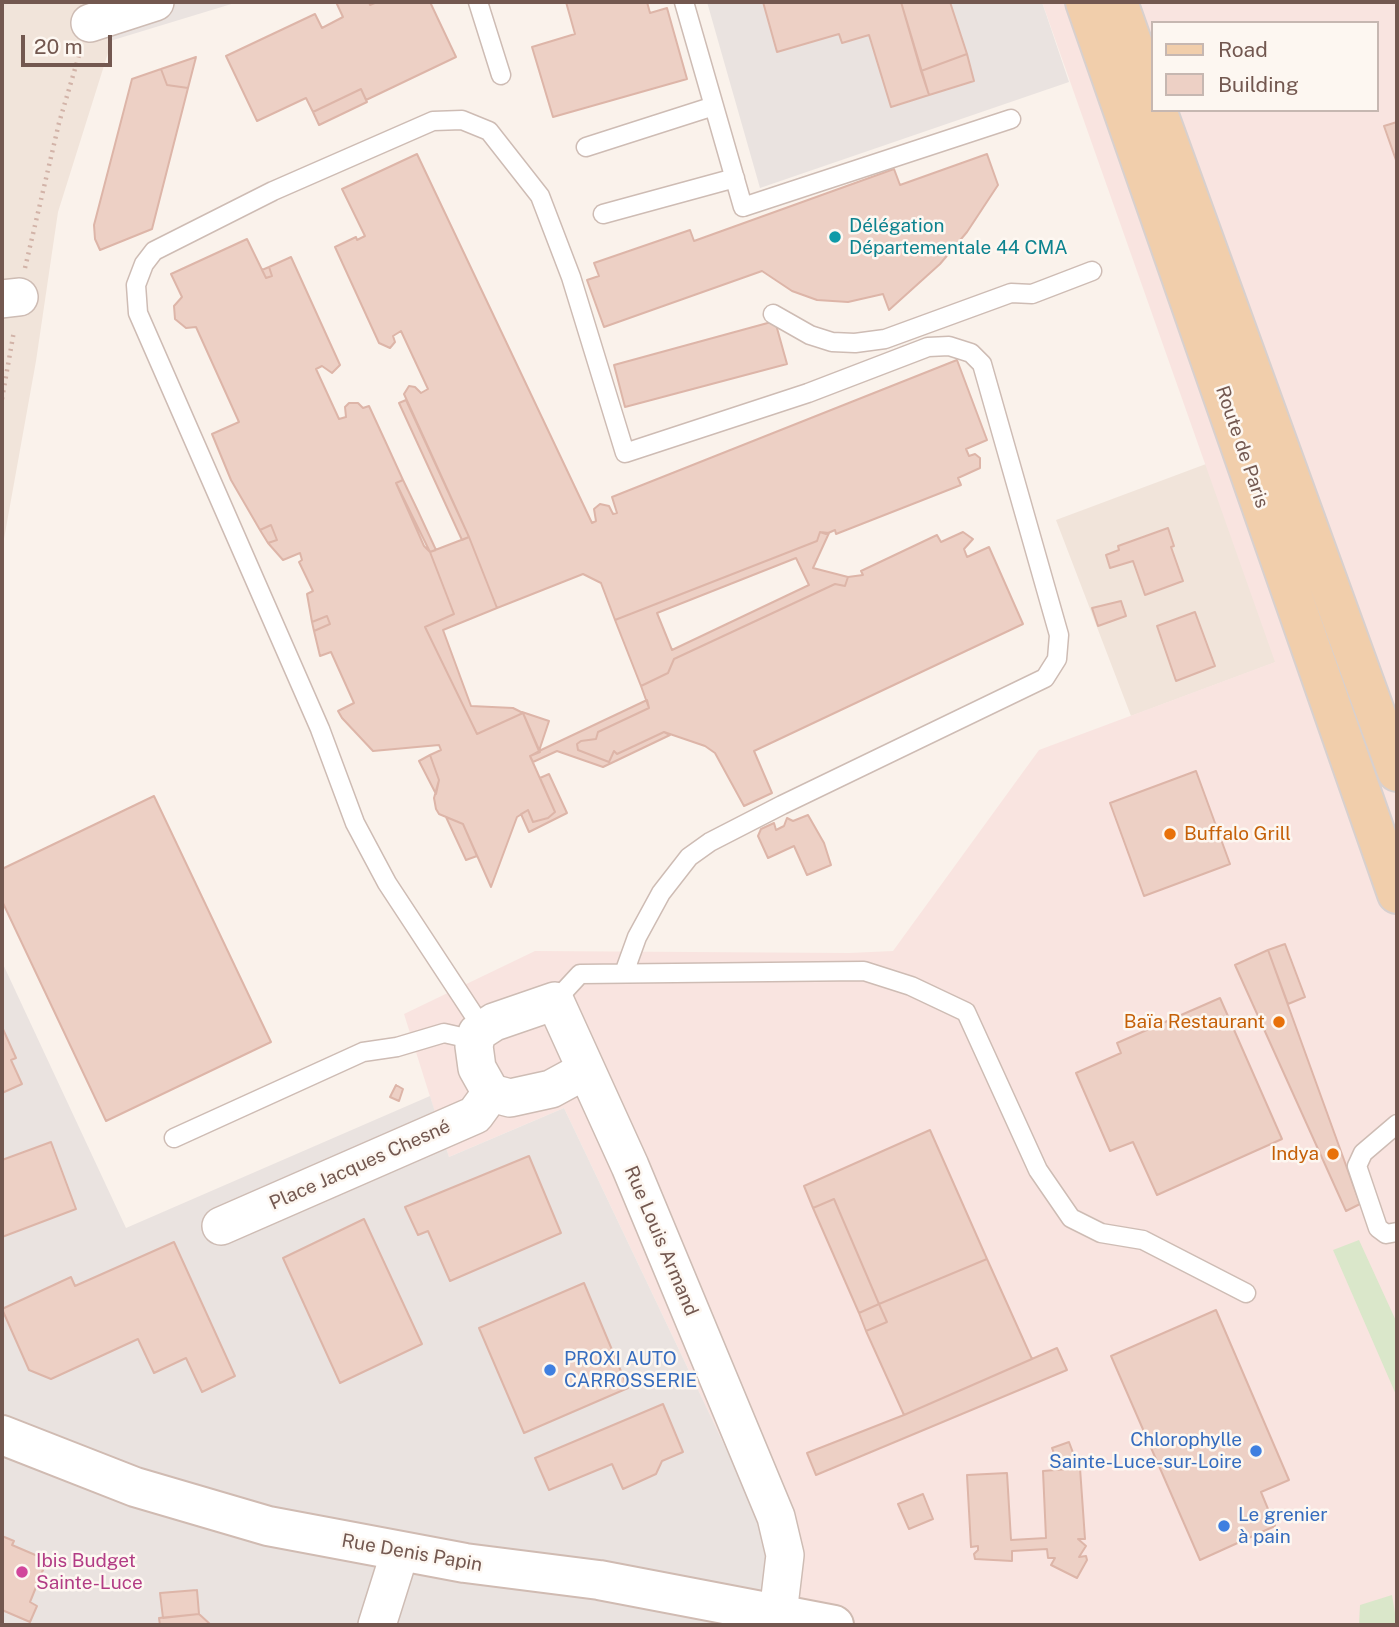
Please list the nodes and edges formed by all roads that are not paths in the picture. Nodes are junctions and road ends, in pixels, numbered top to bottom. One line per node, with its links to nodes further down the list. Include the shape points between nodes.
1 (155, 2): 6 (street)
2 (478, 2): 7 (lane)
3 (684, 2): 9 (lane)
4 (1085, 2): 18 (main road, Route de Paris)
5 (1118, 2): 8 (main road)
6 (90, 23)
7 (501, 75)
8 (1150, 92)
9 (714, 106): 12 (lane); 13 (lane)
10 (1158, 112): 17 (main road, Route de Paris)
11 (1011, 119): 13 (lane, via 743,208)
12 (586, 147)
13 (735, 178): 14 (lane)
14 (603, 214)
15 (1092, 271): 16 (lane, via 1032,294 1011,293 884,339 855,343 810,335)
16 (773, 314)
17 (1393, 753)
18 (1397, 894)
19 (624, 973): 20 (lane, via 580,974); 21 (lane, via 661,893 689,857 782,805 1045,678 1057,659 1059,635 982,364 971,353 949,346 928,348 625,453 571,277 540,196 489,131 462,120 433,121 273,191 154,251 136,285 138,313 320,729 355,824); 28 (lane, via 864,971 911,986 966,1012 1038,1170 1071,1218 1101,1233 1143,1240)
20 (555, 1001): 21 (street, via 494,1022); 22 (street)
21 (479, 1035): 23 (street, via 477,1068); 25 (lane, via 444,1033 363,1052)
22 (586, 1070): 23 (street, via 551,1089 510,1098); 31 (street, Rue Louis Armand, via 776,1517 785,1555)
23 (491, 1093): 26 (street, Place Jacques Chesné, via 475,1115)
24 (1397, 1124): 27 (lane, via 1363,1153 1357,1166 1378,1228 1386,1234)
25 (174, 1138)
26 (221, 1226)
27 (1397, 1232)
28 (1246, 1293)
29 (2, 1435): 30 (street, Rue Denis Papin, via 135,1487 268,1526)
30 (400, 1552): 31 (street, Rue Denis Papin, via 599,1580); 32 (street)
31 (778, 1614): 33 (street, Rue Denis Papin)
32 (377, 1625)
33 (834, 1625)

